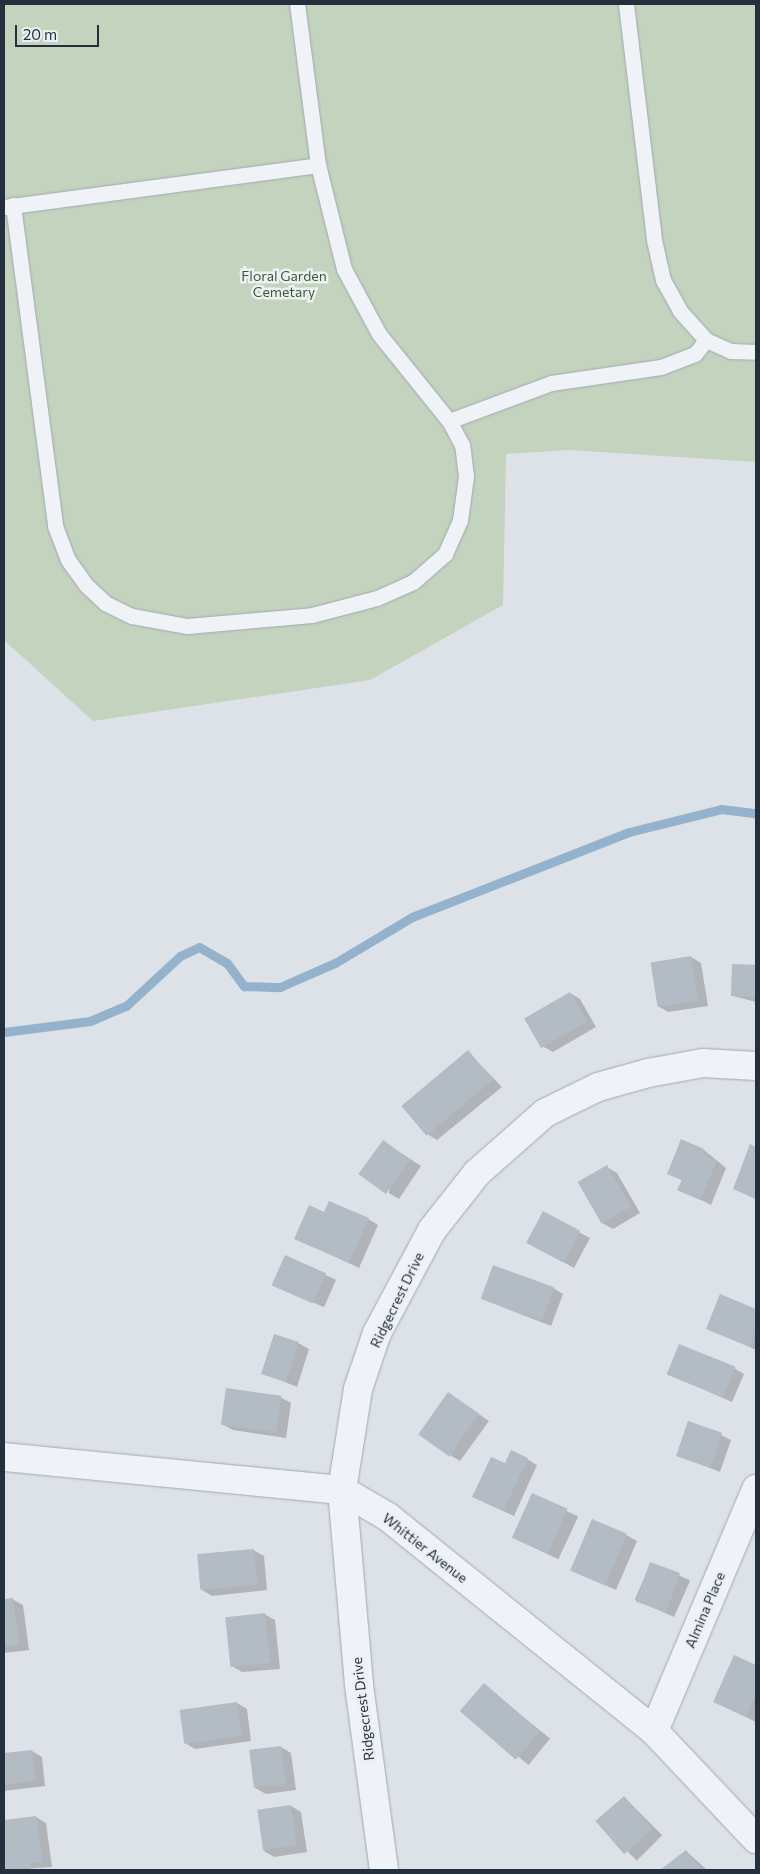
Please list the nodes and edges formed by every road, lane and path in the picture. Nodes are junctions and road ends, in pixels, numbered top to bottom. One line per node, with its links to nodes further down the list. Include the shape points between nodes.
1 (626, 4): 5 (lane, via 656,248 663,280 680,311)
2 (300, 5): 3 (lane)
3 (318, 166): 4 (lane); 7 (lane, via 344,269 380,334)
4 (8, 206): 7 (lane, via 55,526 68,560 86,584 105,602 132,616 187,626 312,615 377,598 413,582 445,554 460,520 466,476 462,445)
5 (706, 340): 6 (lane, via 731,351); 7 (lane, via 695,354 661,367 551,383)
6 (756, 352)
7 (449, 421)
8 (756, 1066): 11 (street, Ridgecrest Drive, via 703,1063 598,1087 545,1113 477,1173 432,1230 377,1333 358,1389)
9 (4, 1457): 11 (street, Whittier Avenue)
10 (756, 1489): 12 (street, Almina Place)
11 (342, 1490): 12 (street, Whittier Avenue, via 388,1517); 14 (street, Ridgecrest Drive, via 359,1684)
12 (654, 1731): 13 (street, Whittier Avenue)
13 (756, 1838)
14 (384, 1870)

